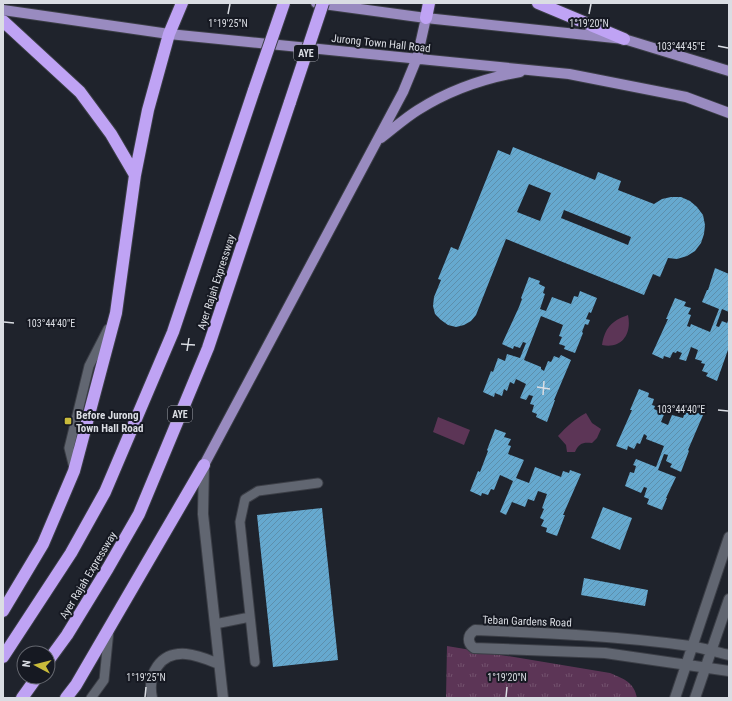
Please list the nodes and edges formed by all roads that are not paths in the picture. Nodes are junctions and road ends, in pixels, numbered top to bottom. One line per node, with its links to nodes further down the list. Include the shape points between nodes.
1 (182, 3): 10 (highway)
2 (284, 3): 30 (highway, bridge, via 173,332 105,492 71,553)
3 (316, 3): 8 (main road)
4 (323, 3): 27 (highway, Ayer Rajah Expressway / AYE, bridge, via 208,348 139,514)
5 (429, 3): 8 (highway)
6 (538, 3): 11 (highway)
7 (3, 10): 10 (main road, Jurong Town Hall Road)
8 (426, 18): 11 (main road); 12 (main road)
9 (3, 21): 17 (highway, via 80,92 111,134)
10 (169, 34): 12 (main road, Jurong Town Hall Road); 17 (highway, via 148,110)
11 (624, 39): 14 (main road)
12 (417, 58): 13 (main road, Jurong Town Hall Road); 16 (main road)
13 (535, 69): 15 (main road, Jurong Town Hall Road, via 686,97); 16 (main road, via 498,77 439,98 417,110)
14 (729, 71)
15 (729, 113)
16 (378, 140): 18 (main road)
17 (135, 175): 22 (highway, via 116,313 74,471 43,544)
18 (204, 465): 24 (street, via 203,514); 25 (highway)
19 (318, 483): 23 (lane, via 258,491 245,499 240,522)
20 (729, 537): 26 (street)
21 (729, 599): 28 (street)
22 (3, 611)
23 (250, 617): 24 (lane); 31 (lane)
24 (215, 624): 32 (street)
25 (110, 627): 38 (highway); 39 (lane, via 104,680)
26 (692, 646): 28 (street, Teban Gardens Road); 33 (street); 33 (street, Teban Gardens Road, via 585,635 475,630 469,639 470,645 474,648 605,652)
27 (56, 649)
28 (711, 651): 29 (street, Teban Gardens Road); 34 (street)
29 (729, 655)
30 (3, 658)
31 (255, 662)
32 (219, 664): 40 (street, via 185,654 161,661 151,679); 41 (street)
33 (686, 665): 34 (street, Teban Gardens Road); 42 (street)
34 (706, 668): 35 (street, Teban Gardens Road); 43 (street)
35 (729, 671)
36 (31, 685): 37 (highway)
37 (22, 698)
38 (66, 698)
39 (91, 698)
40 (152, 698)
41 (223, 698)
42 (675, 698)
43 (695, 698)

